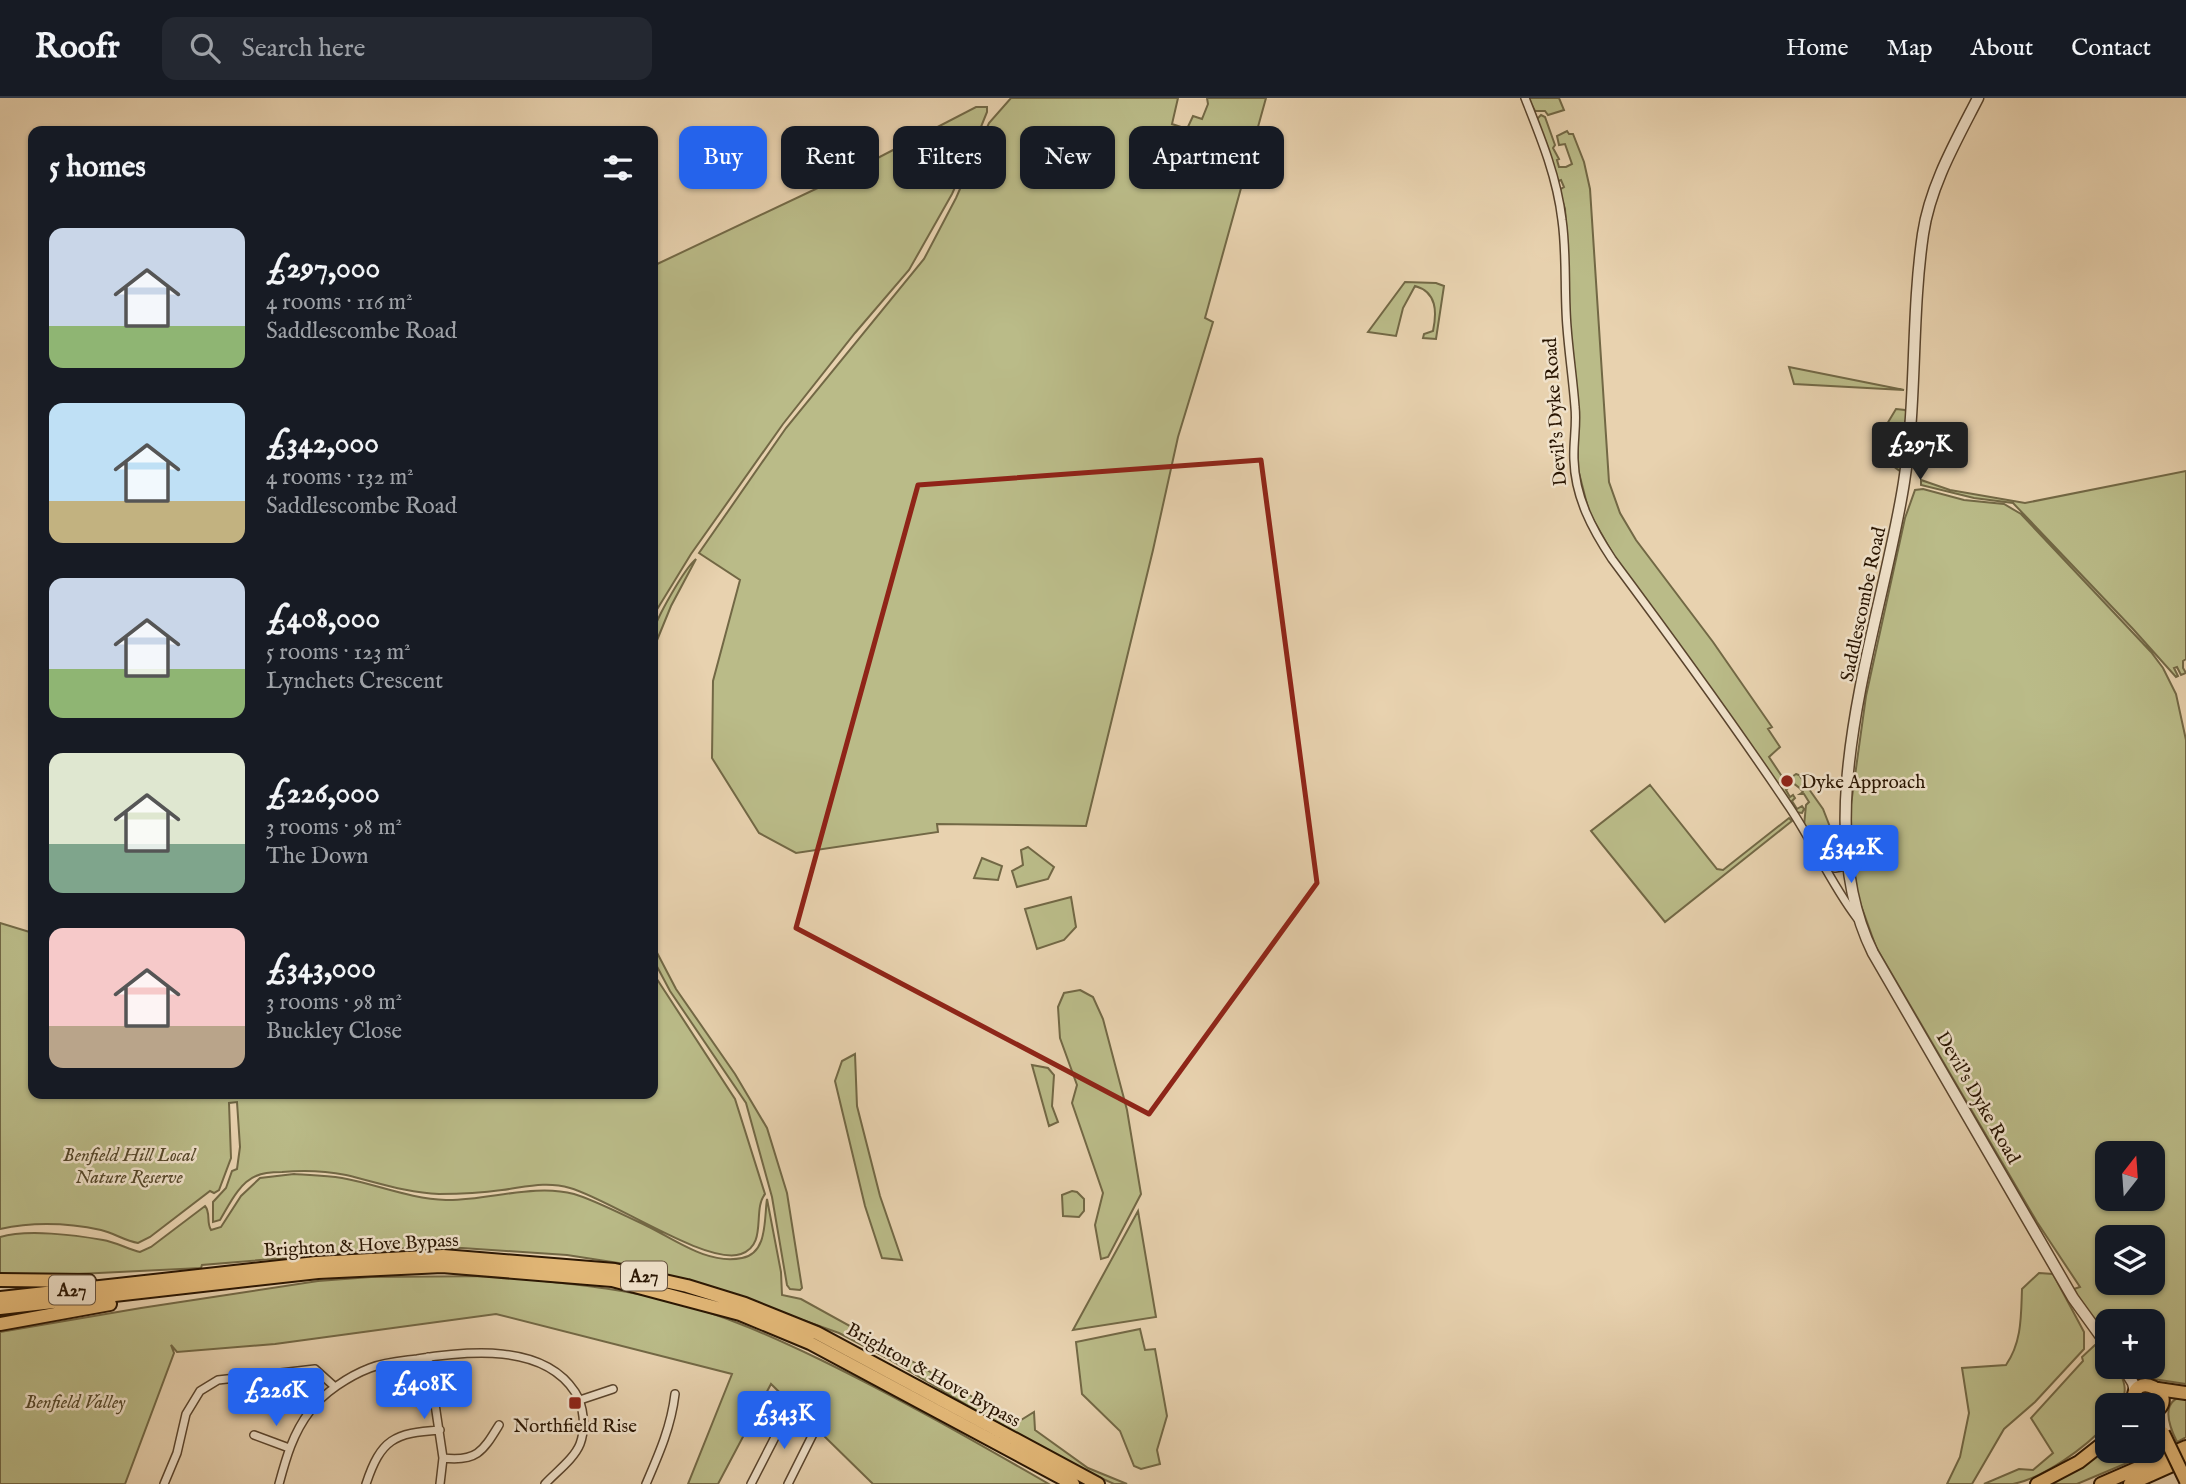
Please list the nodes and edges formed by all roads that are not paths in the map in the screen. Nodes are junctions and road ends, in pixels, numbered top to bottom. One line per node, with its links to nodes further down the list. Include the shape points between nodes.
1 (1525, 98): 3 (street, Devil's Dyke Road, via 1552,169 1563,224 1576,411 1574,461 1586,512 1612,559 1741,736)
2 (1978, 98): 4 (street, Saddlescombe Road, via 1936,186 1923,233 1907,461 1853,743 1845,798)
3 (1824, 864): 4 (street); 5 (street, Devil's Dyke Road)
4 (1847, 866): 5 (street, Saddlescombe Road)
5 (1857, 918): 12 (street, Devil's Dyke Road, via 2073,1298)
6 (0, 1280): 7 (main road, A27)
7 (145, 1282): 9 (main road, Brighton & Hove Bypass / A27); 43 (main road, Brighton & Hove Bypass / A27, via 316,1263 443,1256 615,1270 733,1300 817,1333)
8 (186, 1289): 10 (main road, Brighton & Hove Bypass / A27); 11 (main road, A27); 42 (main road, Brighton & Hove Bypass / A27, via 318,1272 442,1266 612,1280 740,1314 810,1343)
9 (0, 1298)
10 (0, 1308)
11 (0, 1324)
12 (2095, 1328)
13 (428, 1357): 14 (street, via 370,1368); 21 (street, via 475,1351 514,1355 547,1367 569,1383); 24 (street)
14 (335, 1387): 29 (street, via 310,1410); 34 (street, via 315,1369 218,1380 200,1391 186,1414)
15 (613, 1389): 21 (street)
16 (2158, 1389): 17 (main road); 18 (main road); 19 (main road)
17 (2142, 1393)
18 (2160, 1393)
19 (2186, 1393)
20 (675, 1394): 39 (street, via 663,1446)
21 (580, 1400): 38 (street, via 584,1420 580,1444)
22 (792, 1404): 40 (street)
23 (499, 1425): 31 (street, via 470,1459)
24 (440, 1430): 31 (street); 36 (street, via 408,1432 391,1441 381,1450)
25 (815, 1430): 41 (street)
26 (254, 1435): 29 (street)
27 (2165, 1437): 33 (main road, bridge)
28 (2186, 1447): 45 (main road)
29 (289, 1448): 35 (street)
30 (2095, 1449): 44 (main road)
31 (443, 1458): 37 (street)
32 (2186, 1459): 46 (main road)
33 (2186, 1481)
34 (164, 1484)
35 (279, 1484)
36 (366, 1484)
37 (440, 1484)
38 (545, 1484)
39 (646, 1484)
40 (751, 1484)
41 (788, 1484)
42 (1073, 1484)
43 (1098, 1484)
44 (2037, 1484)
45 (2101, 1484)
46 (2130, 1484)

